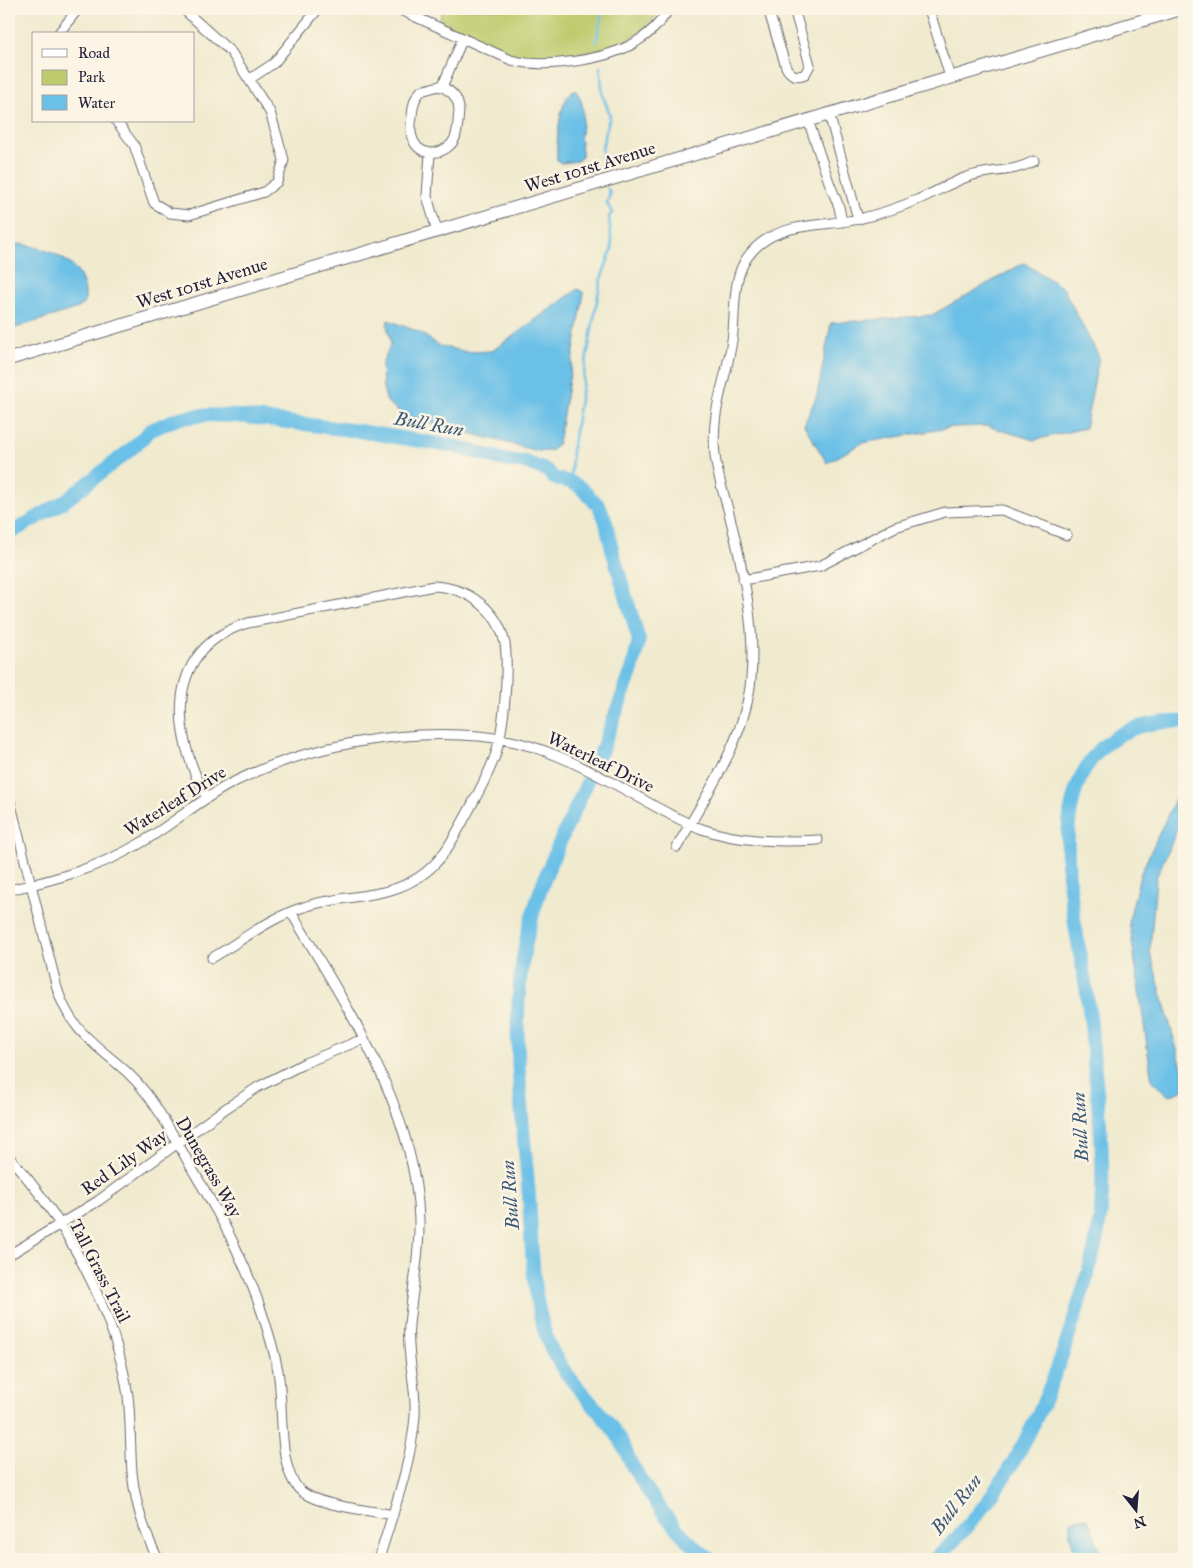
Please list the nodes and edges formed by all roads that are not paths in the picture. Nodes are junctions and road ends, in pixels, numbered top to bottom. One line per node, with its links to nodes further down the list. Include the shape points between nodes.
1 (78, 9): 10 (street)
2 (183, 9): 13 (street, via 231,52)
3 (318, 9): 13 (street, via 274,63)
4 (398, 9): 11 (street)
5 (668, 9): 11 (street, via 641,39 610,52 558,64 528,64)
6 (768, 9): 7 (street, via 788,71 798,76 805,74 810,64)
7 (794, 9)
8 (929, 9): 12 (street)
9 (1181, 9): 12 (street, West 101st Avenue)
10 (60, 32)
11 (463, 38): 14 (street)
12 (950, 77): 15 (street, West 101st Avenue)
13 (250, 79): 17 (street, via 270,112 284,160 274,187 264,192 189,215 170,213 154,203 134,145)
14 (442, 87): 18 (street, via 457,100 456,134 449,147); 18 (street, via 421,91 413,105 412,137 418,148)
15 (829, 114): 16 (street, West 101st Avenue); 20 (street)
16 (808, 120): 21 (street); 22 (street, West 101st Avenue)
17 (117, 122)
18 (430, 153): 22 (street, via 427,196)
19 (1034, 160): 20 (street, via 1019,169 968,177 898,207)
20 (858, 219): 21 (street)
21 (842, 222): 25 (street, via 790,230 768,238 749,255 736,281 732,341 717,401 714,438 716,465)
22 (437, 231): 23 (street, West 101st Avenue)
23 (9, 360)
24 (1068, 535): 25 (street, via 1002,510 945,512 895,527 820,566)
25 (743, 580): 29 (street, via 753,652 747,705 729,753)
26 (500, 739): 28 (street, Waterleaf Drive, via 429,736 344,746 282,762 240,779); 28 (street, via 505,712 506,655 504,639 496,621 479,602 457,590 434,586 410,590 248,623 227,631 202,650 185,681 180,712 187,753); 29 (street, Waterleaf Drive, via 565,758); 34 (street, via 488,772 451,842 425,873 390,892 319,903)
27 (9, 797): 32 (street, Dunegrass Way)
28 (207, 798): 32 (street, Waterleaf Drive, via 115,857)
29 (690, 824): 30 (street, Waterleaf Drive, via 743,839); 31 (street)
30 (818, 840)
31 (677, 847)
32 (31, 885): 33 (street, Waterleaf Drive); 37 (street, Dunegrass Way, via 57,988 67,1013 86,1039 138,1084 153,1102)
33 (9, 890)
34 (290, 912): 35 (street); 36 (street)
35 (212, 958)
36 (363, 1039): 37 (street, Red Lily Way, via 258,1087); 41 (street, via 403,1133 414,1176 419,1218 419,1248 409,1326 415,1415 406,1471)
37 (177, 1144): 39 (street, Red Lily Way); 41 (street, Dunegrass Way, via 238,1252 260,1312 278,1370 285,1459 291,1476 299,1489 314,1498)
38 (9, 1157): 39 (street, Tall Grass Trail, via 39,1193)
39 (59, 1225): 40 (street, Red Lily Way); 42 (street, Tall Grass Trail, via 105,1310 118,1348 128,1399 136,1502)
40 (9, 1255)
41 (392, 1515): 43 (street)
42 (158, 1559)
43 (379, 1559)

